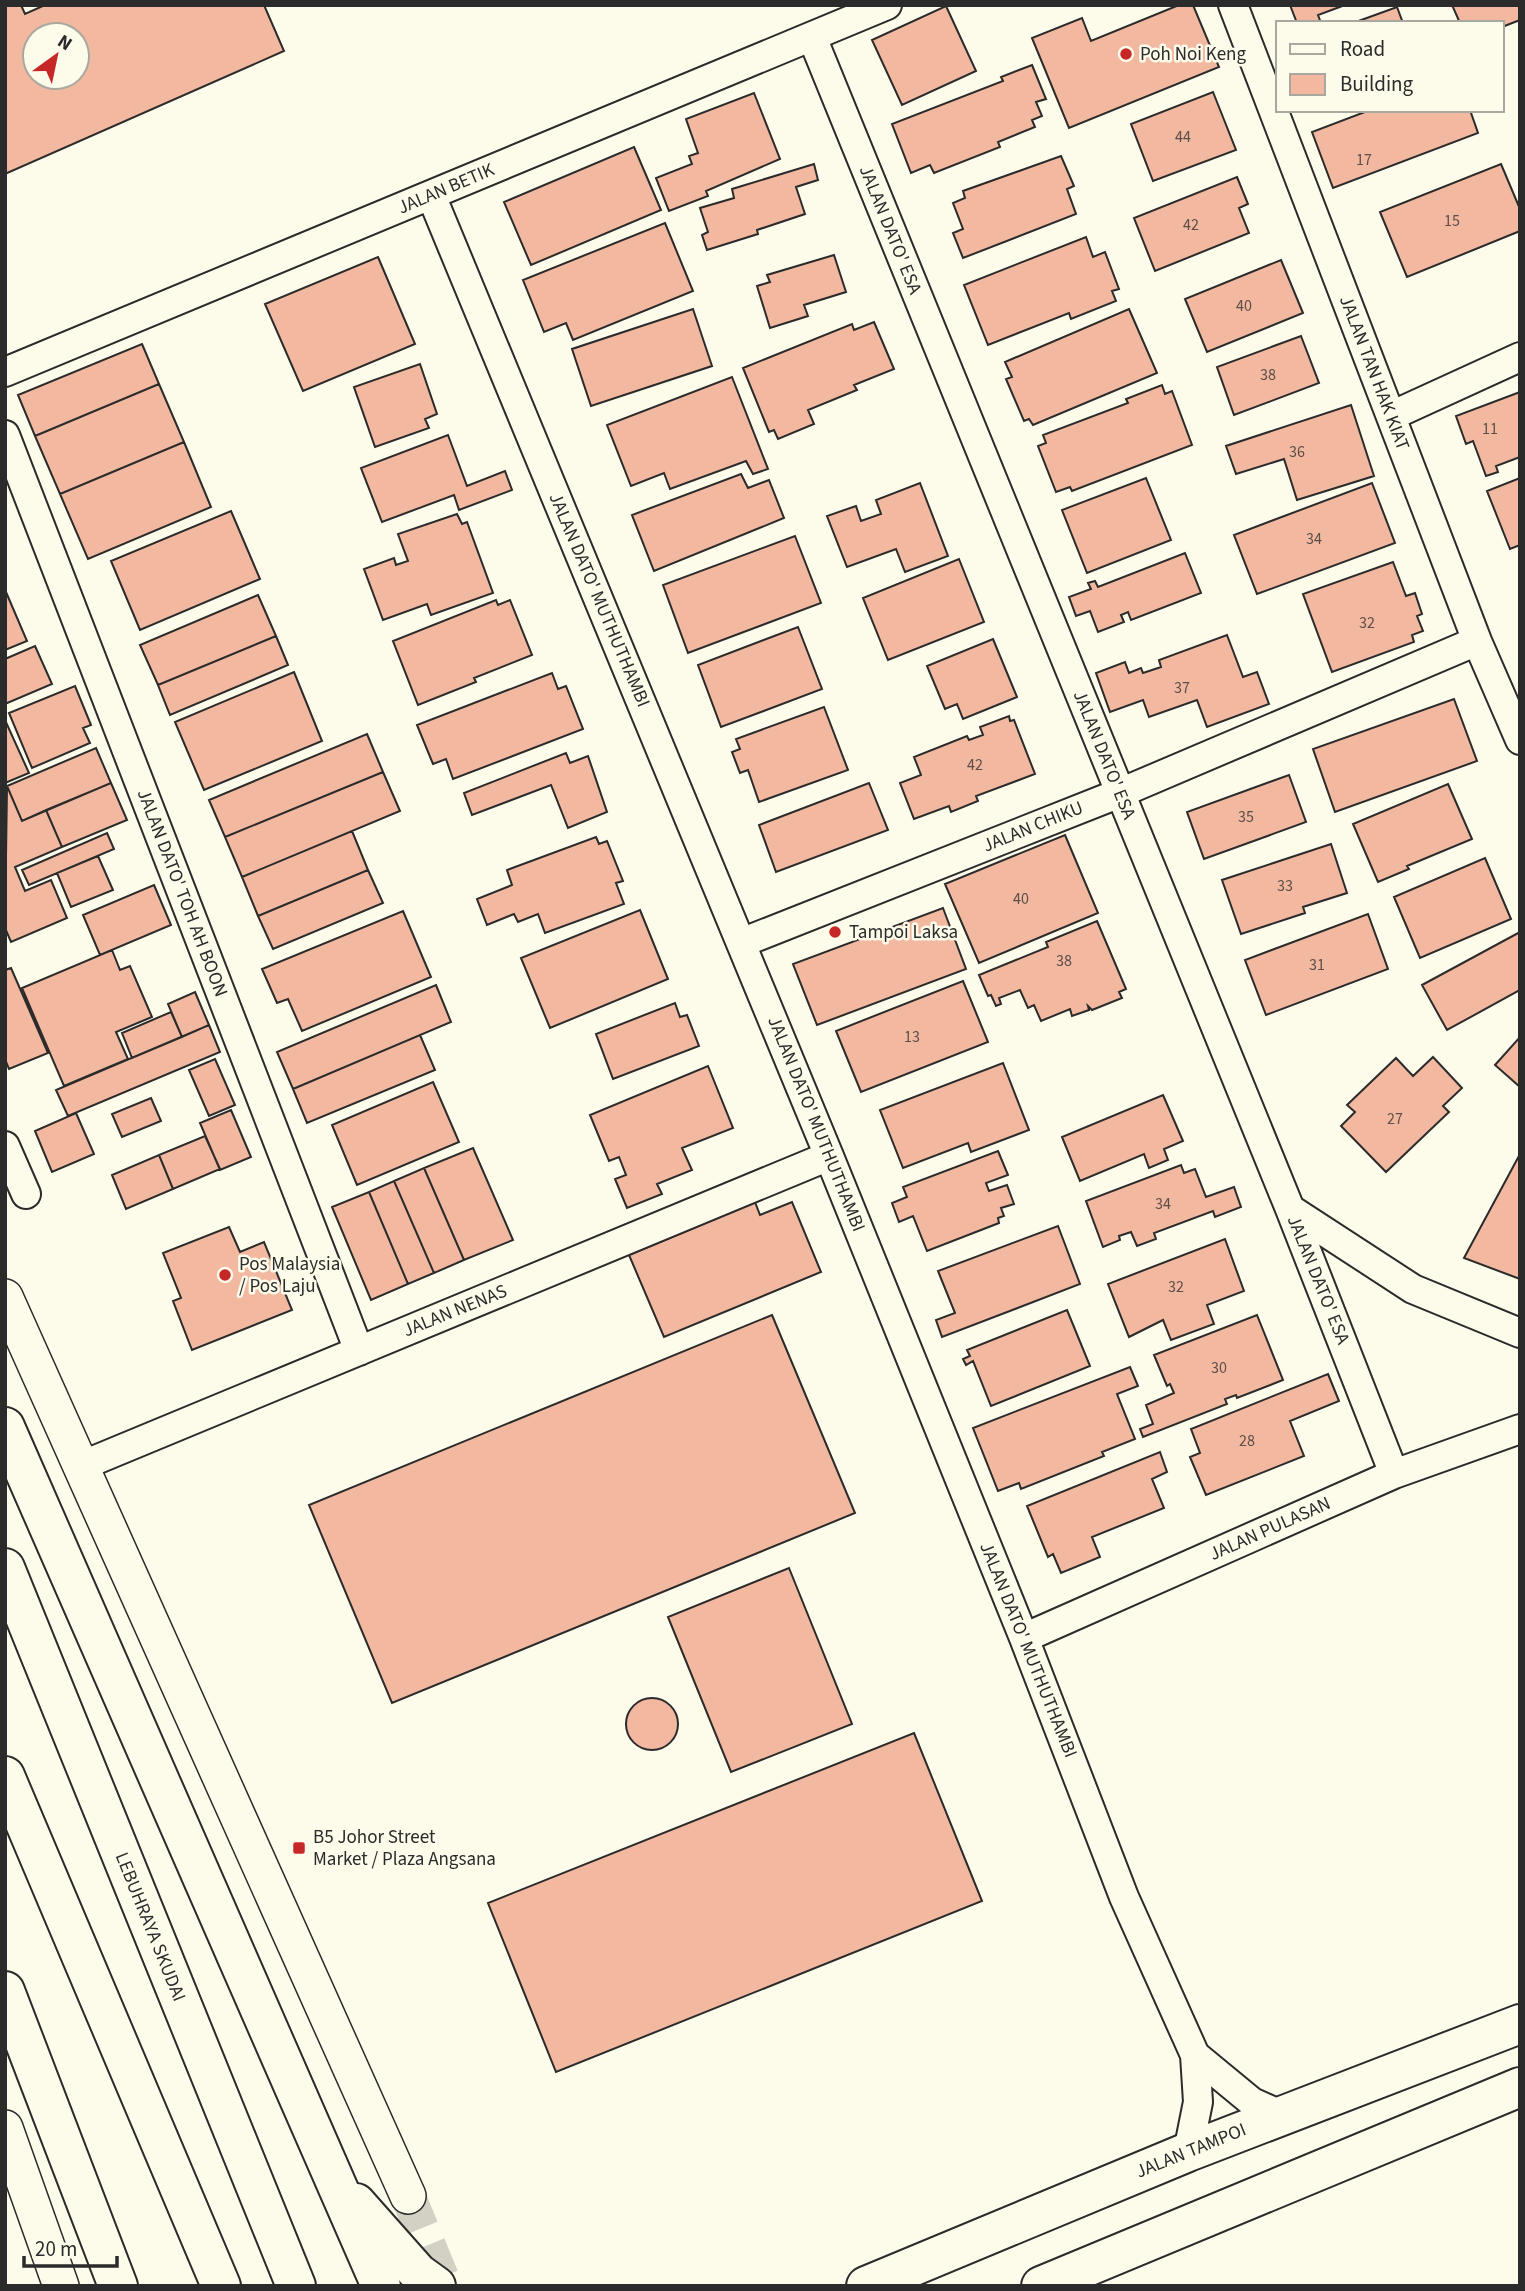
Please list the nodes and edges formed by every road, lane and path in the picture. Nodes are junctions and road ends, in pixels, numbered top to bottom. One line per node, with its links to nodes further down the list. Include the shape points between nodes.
1 (887, 5): 3 (street, JALAN BETIK)
2 (1233, 5): 8 (street, JALAN TAN HAK KIAT)
3 (856, 12): 4 (street, JALAN BETIK)
4 (812, 37): 5 (street, JALAN BETIK); 12 (street, JALAN DATO' ESA)
5 (431, 195): 7 (street, JALAN BETIK); 13 (street, JALAN DATO' MUTHUTHAMBI)
6 (1520, 357): 8 (street)
7 (5, 372)
8 (1391, 416): 10 (street, JALAN TAN HAK KIAT)
9 (5, 435): 20 (street, JALAN DATO' TOH AH BOON)
10 (1477, 641): 11 (street, JALAN TAN HAK KIAT); 12 (street, JALAN CHIKU)
11 (1520, 740)
12 (1120, 793): 13 (street, JALAN CHIKU); 17 (street, JALAN DATO' ESA)
13 (741, 943): 15 (street, JALAN DATO' MUTHUTHAMBI)
14 (5, 1146): 16 (street)
15 (830, 1156): 20 (street, JALAN NENAS); 26 (street, JALAN DATO' MUTHUTHAMBI)
16 (26, 1194)
17 (1290, 1209): 19 (street, via 1413,1289); 24 (street, JALAN DATO' ESA)
18 (5, 1297): 23 (street)
19 (1520, 1333)
20 (359, 1351): 23 (street, JALAN NENAS)
21 (5, 1427): 34 (main road)
22 (1520, 1429): 24 (street, JALAN PULASAN)
23 (81, 1466): 36 (street)
24 (1394, 1474): 26 (street, JALAN PULASAN)
25 (5, 1568): 41 (main road, LEBUHRAYA SKUDAI)
26 (1024, 1638): 30 (street, JALAN DATO' MUTHUTHAMBI, via 1124,1897)
27 (5, 1776): 40 (main road)
28 (10, 2006): 38 (main road); 39 (main road)
29 (1520, 2024): 32 (main road, JALAN TAMPOI)
30 (1195, 2055): 32 (street, JALAN DATO' MUTHUTHAMBI, via 1252,2102); 35 (street, JALAN DATO' MUTHUTHAMBI, via 1198,2102)
31 (1520, 2087): 45 (main road)
32 (1283, 2116): 35 (main road, JALAN TAMPOI)
33 (5, 2128): 37 (street)
34 (319, 2149): 42 (main road); 43 (main road, via 365,2214 418,2273)
35 (1188, 2152): 44 (main road, JALAN TAMPOI)
36 (408, 2196)
37 (61, 2286)
38 (118, 2286)
39 (130, 2286)
40 (221, 2286)
41 (296, 2286)
42 (381, 2286)
43 (436, 2286)
44 (866, 2286)
45 (1041, 2286)

